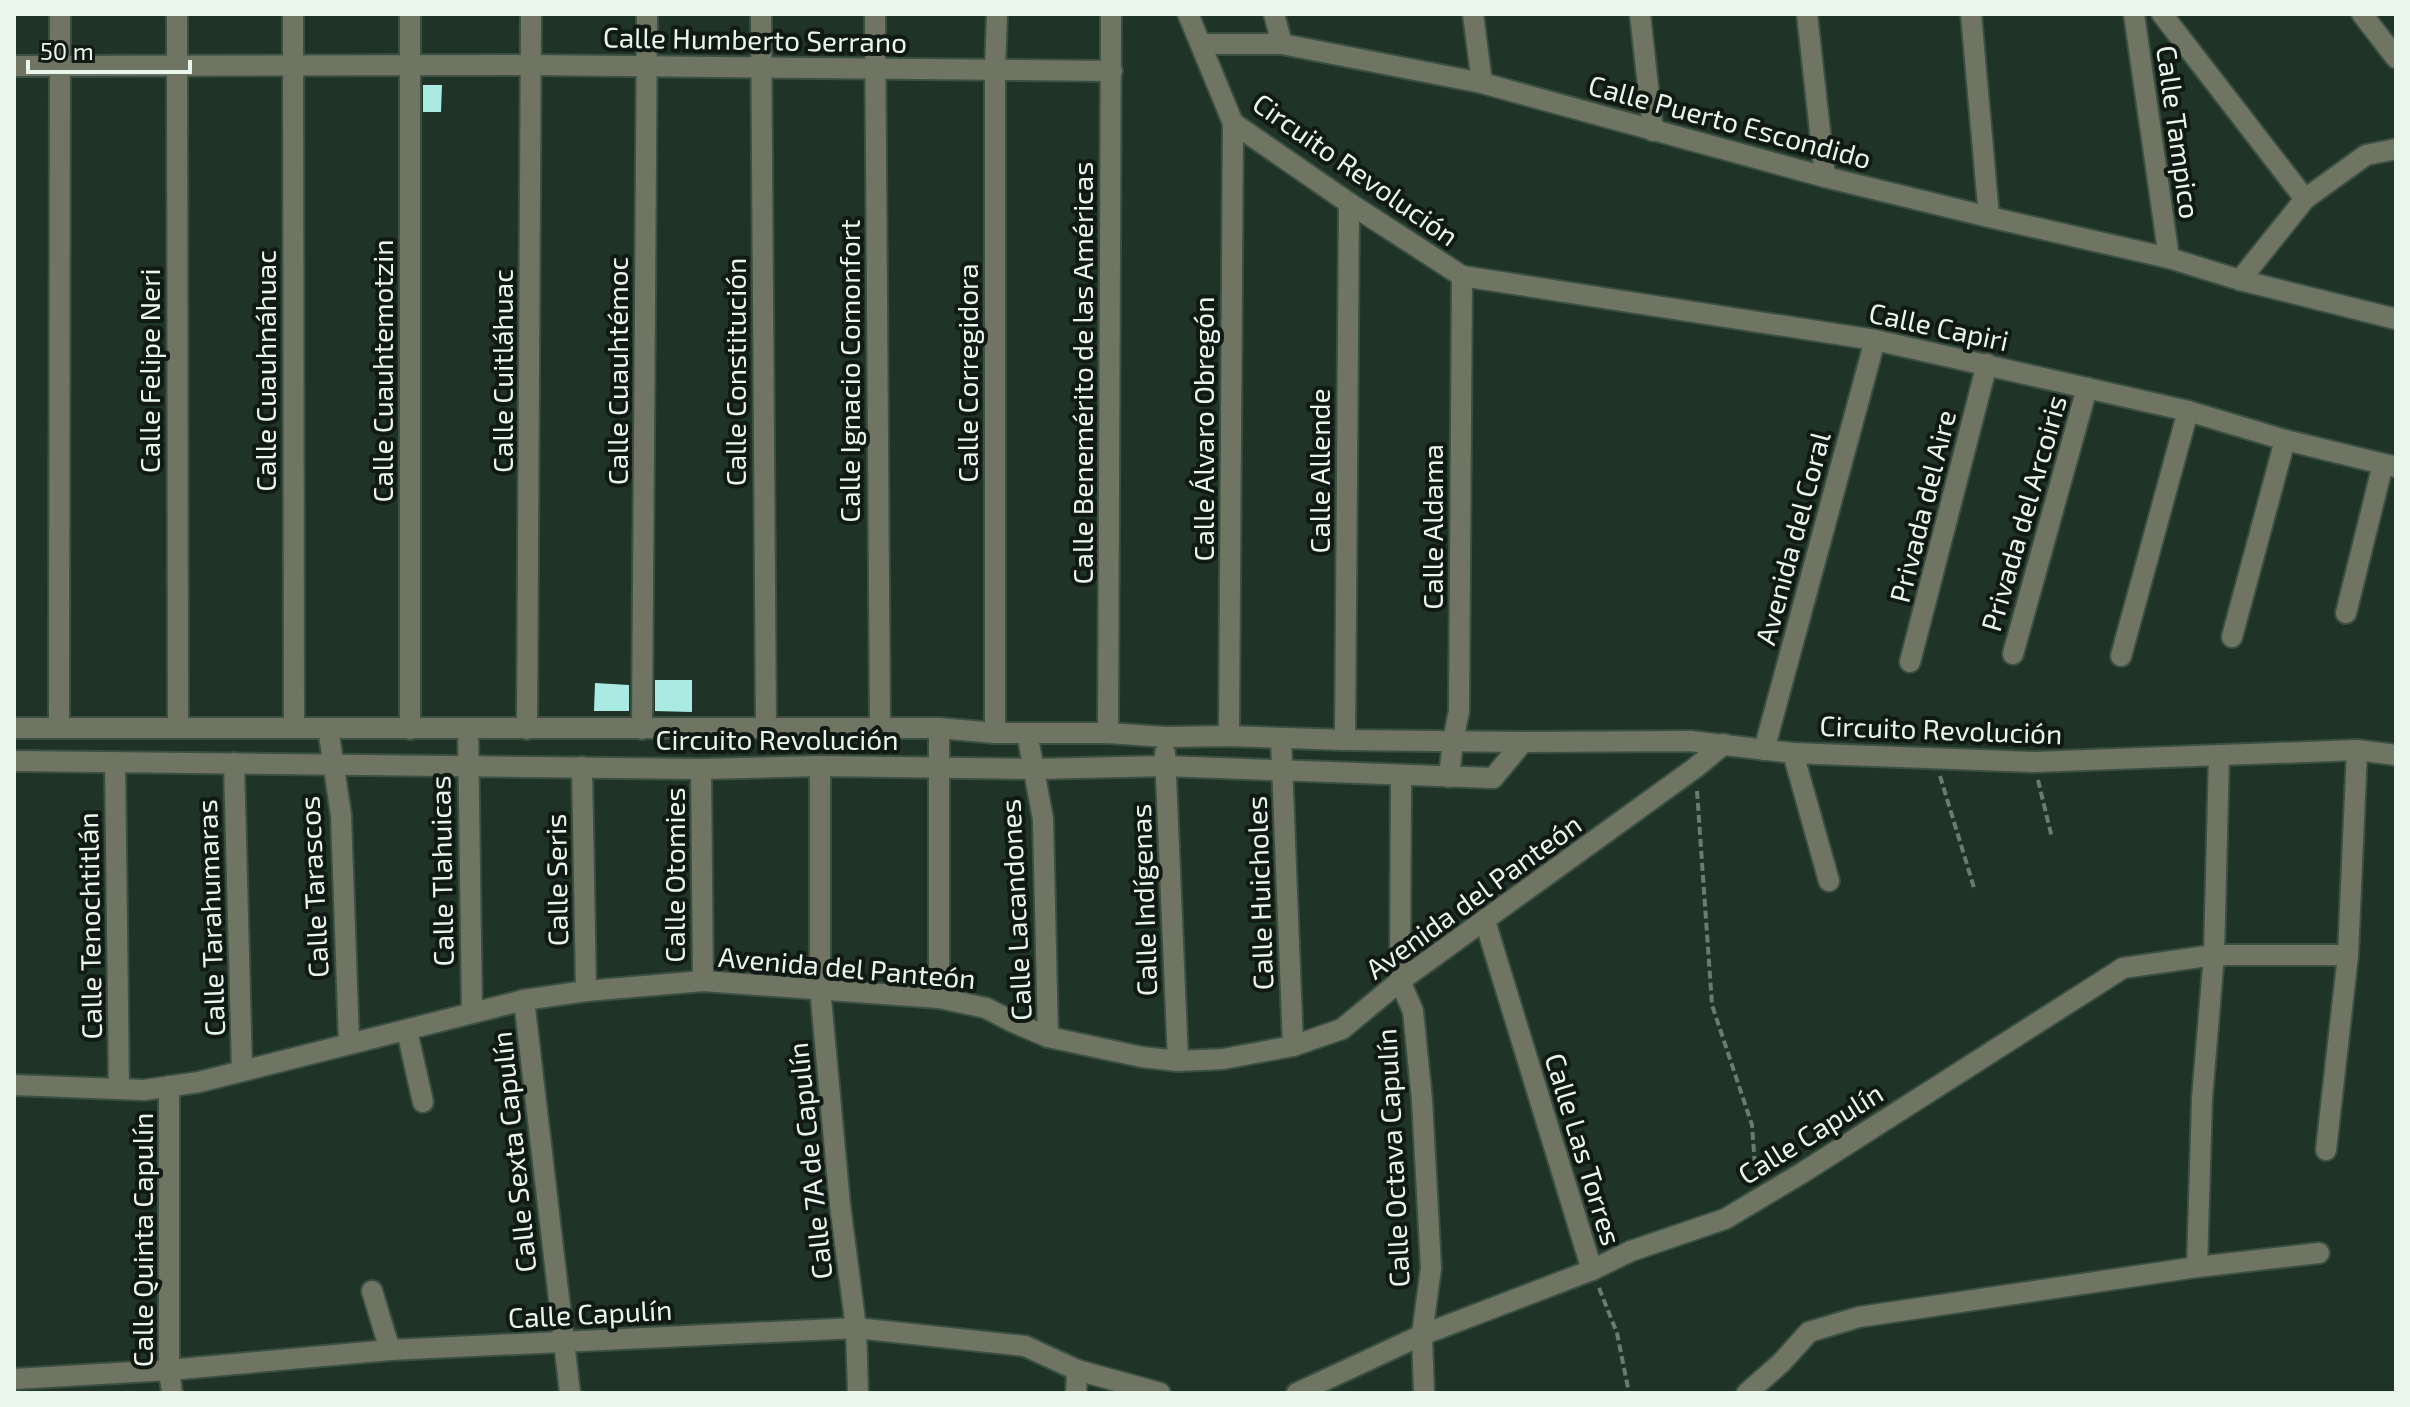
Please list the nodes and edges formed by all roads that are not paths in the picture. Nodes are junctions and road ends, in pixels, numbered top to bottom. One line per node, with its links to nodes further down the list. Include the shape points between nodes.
1 (60, 14): 27 (street)
2 (177, 14): 28 (street, Calle Felipe Neri)
3 (293, 14): 23 (street, Calle Cuauhnáhuac)
4 (410, 14): 24 (street, Calle Cuauhtemotzin)
5 (531, 14): 25 (street, Calle Cuitláhuac)
6 (647, 14): 29 (street, Calle Cuauhtémoc)
7 (761, 14): 30 (street, Calle Constitución)
8 (875, 14): 31 (street, Calle Ignacio Comonfort)
9 (997, 14): 32 (street, Calle Corregidora)
10 (1111, 14): 33 (street, Calle Benemérito de las Américas)
11 (1188, 14): 20 (street, Circuito Revolución)
12 (1274, 14): 21 (street)
13 (1473, 14): 34 (street)
14 (1640, 14): 36 (street)
15 (1807, 14): 38 (street)
16 (2134, 14): 42 (street, Calle Tampico)
17 (2162, 14): 39 (street)
18 (2362, 14): 22 (street)
19 (1969, 16): 41 (street)
20 (1201, 44): 21 (street, Calle Puerto Escondido); 35 (street, Circuito Revolución)
21 (1282, 44): 34 (street, Calle Puerto Escondido)
22 (2396, 58)
23 (293, 65): 24 (street, Calle Humberto Serrano); 28 (street, Calle Humberto Serrano); 61 (street, Calle Cuauhnáhuac)
24 (410, 65): 25 (street, Calle Humberto Serrano); 64 (street, Calle Cuauhtemotzin)
25 (531, 65): 29 (street, Calle Humberto Serrano); 66 (street, Calle Cuitláhuac)
26 (14, 66): 27 (street, Calle Humberto Serrano)
27 (61, 66): 28 (street, Calle Humberto Serrano); 59 (street)
28 (177, 66): 60 (street, Calle Felipe Neri)
29 (647, 66): 30 (street, Calle Humberto Serrano); 67 (street, Calle Cuauhtémoc)
30 (761, 67): 31 (street, Calle Humberto Serrano); 68 (street, Calle Constitución)
31 (875, 69): 32 (street, Calle Humberto Serrano); 57 (street, Calle Ignacio Comonfort)
32 (995, 70): 33 (street, Calle Humberto Serrano); 69 (street, Calle Corregidora)
33 (1112, 71): 71 (street, Calle Benemérito de las Américas)
34 (1482, 83): 36 (street, Calle Puerto Escondido)
35 (1233, 123): 40 (street, Circuito Revolución); 72 (street, Calle Álvaro Obregón)
36 (1653, 131): 38 (street, Calle Puerto Escondido)
37 (2396, 149): 39 (street, via 2366,155)
38 (1825, 177): 41 (street, Calle Puerto Escondido)
39 (2305, 199): 44 (street)
40 (1349, 203): 43 (street, Circuito Revolución); 75 (street, Calle Allende)
41 (1989, 217): 42 (street, Calle Puerto Escondido)
42 (2169, 258): 44 (street, Calle Puerto Escondido)
43 (1462, 276): 46 (street, Calle Capiri); 76 (street, Calle Aldama, via 1459,711)
44 (2240, 280): 45 (street, Calle Puerto Escondido)
45 (2396, 319)
46 (1875, 340): 47 (street, Calle Capiri); 79 (street, Avenida del Coral)
47 (1987, 364): 48 (street, Calle Capiri); 56 (street, Privada del Aire)
48 (2087, 388): 49 (street, Calle Capiri); 54 (street, Privada del Arcoiris)
49 (2188, 411): 50 (street, Calle Capiri); 55 (street)
50 (2285, 440): 51 (street, Calle Capiri); 53 (street)
51 (2389, 466): 52 (street)
52 (2346, 613)
53 (2232, 637)
54 (2013, 654)
55 (2121, 656)
56 (1910, 662)
57 (880, 727): 63 (street, Circuito Revolución); 68 (street, Circuito Revolución)
58 (14, 728): 59 (street, Circuito Revolución)
59 (59, 728): 60 (street, Circuito Revolución)
60 (178, 728): 61 (street, Circuito Revolución)
61 (294, 728): 62 (street, Circuito Revolución)
62 (328, 728): 64 (street, Circuito Revolución); 87 (street, Calle Tarascos)
63 (939, 728): 69 (street, Circuito Revolución); 92 (street)
64 (410, 729): 65 (street, Circuito Revolución)
65 (468, 729): 66 (street, Circuito Revolución); 88 (street, Calle Tlahuicas)
66 (527, 729): 67 (street, Circuito Revolución)
67 (642, 729): 68 (street, Circuito Revolución)
68 (766, 729)
69 (995, 733): 70 (street, Circuito Revolución)
70 (1027, 733): 71 (street, Circuito Revolución); 94 (street, Calle Lacandones)
71 (1108, 733): 73 (street, Circuito Revolución)
72 (1229, 736): 73 (street, Circuito Revolución); 74 (street, Circuito Revolución)
73 (1165, 737): 90 (street, Calle Indígenas)
74 (1281, 739): 75 (street, Circuito Revolución); 95 (street, Calle Huicholes)
75 (1345, 740): 76 (street, Circuito Revolución)
76 (1453, 741): 77 (street, Circuito Revolución); 97 (street, Calle Aldama)
77 (1523, 742): 78 (street, Circuito Revolución); 97 (street, Circuito Revolución, via 1493,778)
78 (1724, 744): 79 (street, Circuito Revolución); 99 (street, Avenida del Panteón)
79 (1764, 750): 81 (street, Circuito Revolución)
80 (2357, 750): 82 (street, Circuito Revolución); 83 (street, Circuito Revolución); 101 (street)
81 (1793, 753): 82 (street, Circuito Revolución, via 2034,762); 98 (street)
82 (2219, 755): 100 (street)
83 (2396, 755)
84 (14, 761): 85 (street, Circuito Revolución)
85 (115, 762): 86 (street, Circuito Revolución); 117 (street, Calle Tenochtitlán)
86 (234, 763): 87 (street, Circuito Revolución); 114 (street, Calle Tarahumaras)
87 (332, 763): 88 (street, Circuito Revolución); 111 (street, Calle Tarascos, via 341,815)
88 (467, 766): 91 (street, Circuito Revolución); 108 (street, Calle Tlahuicas)
89 (820, 766): 92 (street, Circuito Revolución); 93 (street, Circuito Revolución); 104 (street, Calle 7A de Capulín)
90 (1165, 766): 94 (street, Circuito Revolución); 95 (street, Circuito Revolución); 113 (street, Calle Indígenas)
91 (582, 767): 93 (street, Circuito Revolución); 105 (street, Calle Seris)
92 (938, 767): 94 (street, Circuito Revolución); 106 (street)
93 (701, 769): 102 (street, Calle Otomies)
94 (1034, 769): 110 (street, Calle Lacandones, via 1043,819)
95 (1282, 771): 96 (street, Circuito Revolución); 112 (street, Calle Huicholes)
96 (1401, 775): 97 (street, Circuito Revolución); 103 (street)
97 (1449, 777)
98 (1829, 881)
99 (1485, 921): 103 (street, Avenida del Panteón); 122 (street, Calle Las Torres)
100 (2214, 955): 101 (street, Calle Capulín); 121 (street, via 2202,1099); 122 (street, Calle Capulín, via 2123,968 1725,1219)
101 (2348, 955): 119 (street)
102 (703, 981): 104 (street, Avenida del Panteón); 105 (street, Avenida del Panteón)
103 (1400, 981): 112 (street, Avenida del Panteón, via 1342,1029); 125 (street, Calle Octava Capulín, via 1413,1011 1422,1100 1431,1268)
104 (820, 988): 106 (street, Avenida del Panteón); 124 (street, Calle 7A de Capulín)
105 (586, 991): 107 (street, Avenida del Panteón)
106 (939, 998): 110 (street, Avenida del Panteón, via 986,1008)
107 (524, 1000): 108 (street, Avenida del Panteón); 126 (street, Calle Sexta Capulín)
108 (472, 1013): 109 (street, Avenida del Panteón)
109 (407, 1031): 111 (street, Avenida del Panteón); 118 (street)
110 (1048, 1037): 113 (street, Avenida del Panteón)
111 (349, 1043): 114 (street, Avenida del Panteón)
112 (1293, 1046): 113 (street, Avenida del Panteón)
113 (1178, 1061)
114 (242, 1071): 116 (street, Avenida del Panteón)
115 (14, 1085): 117 (street, Avenida del Panteón)
116 (169, 1086): 117 (street, Avenida del Panteón); 128 (street, Calle Quinta Capulín)
117 (119, 1089)
118 (423, 1102)
119 (2326, 1150)
120 (2319, 1253): 121 (street)
121 (2197, 1267): 138 (street, via 1859,1317 1809,1332)
122 (1592, 1270): 125 (street, Calle Capulín)
123 (372, 1291): 127 (street)
124 (856, 1328): 126 (street, Calle Capulín); 129 (street, Calle Capulín, via 1025,1346); 133 (street, Calle 7A de Capulín)
125 (1422, 1335): 136 (street, Calle Capulín); 137 (street, Calle Octava Capulín)
126 (562, 1343): 127 (street, Calle Capulín); 132 (street, Calle Sexta Capulín)
127 (390, 1350): 128 (street, Calle Capulín)
128 (169, 1370): 130 (street, Calle Capulín); 131 (street, Calle Quinta Capulín)
129 (1077, 1370): 134 (street); 135 (street, Calle Capulín)
130 (14, 1379)
131 (172, 1393)
132 (570, 1393)
133 (858, 1393)
134 (1076, 1393)
135 (1160, 1393)
136 (1297, 1393)
137 (1424, 1393)
138 (1747, 1393)

